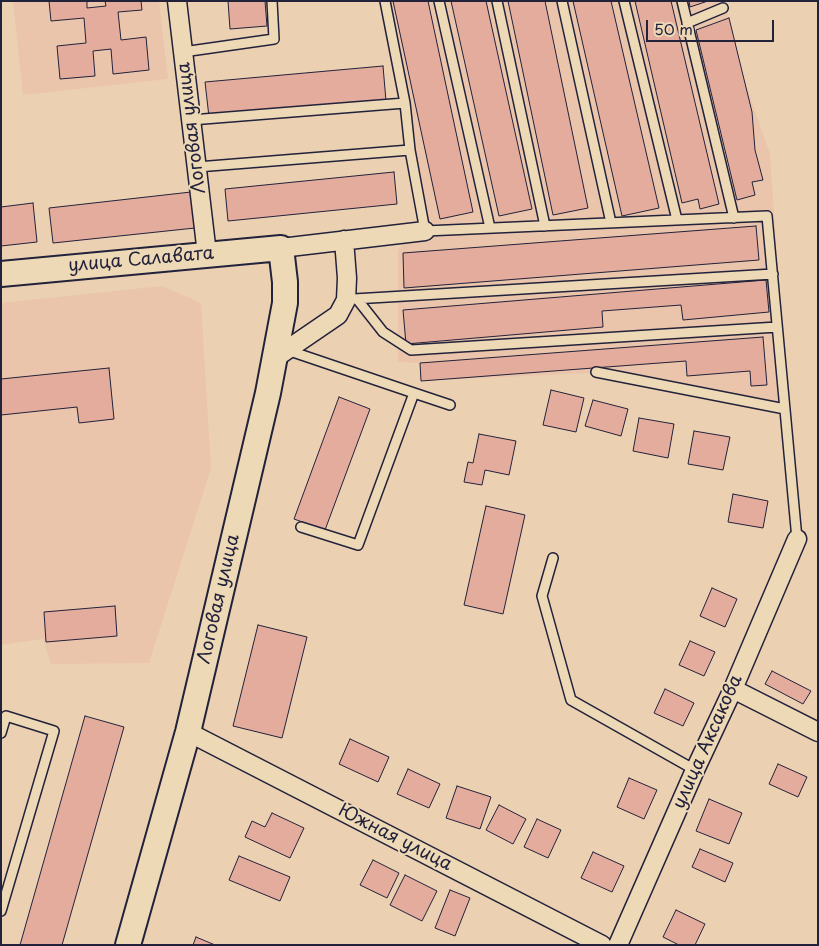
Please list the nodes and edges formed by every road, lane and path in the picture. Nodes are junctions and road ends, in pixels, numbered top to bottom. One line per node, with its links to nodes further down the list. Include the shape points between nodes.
1 (177, 1): 11 (street, Логовая улица)
2 (272, 1): 11 (lane, via 274,39)
3 (385, 1): 12 (lane)
4 (440, 1): 20 (lane)
5 (497, 1): 19 (lane)
6 (562, 1): 18 (lane)
7 (624, 1): 17 (lane)
8 (682, 1): 10 (lane)
9 (723, 8): 10 (lane)
10 (687, 22): 16 (lane)
11 (183, 52): 13 (street, Логовая улица)
12 (405, 103): 13 (lane); 14 (lane)
13 (191, 120): 15 (street, Логовая улица)
14 (410, 150): 15 (lane); 21 (lane)
15 (197, 167): 24 (street, Логовая улица)
16 (734, 218): 17 (lane); 26 (lane, via 767,216)
17 (677, 220): 18 (lane)
18 (611, 223): 19 (lane)
19 (545, 226): 20 (lane)
20 (490, 228): 21 (lane)
21 (425, 231): 22 (street)
22 (344, 240): 23 (street); 27 (street)
23 (281, 248): 24 (street, улица Салавата); 29 (street, Логовая улица, via 285,303)
24 (207, 254): 25 (street, улица Салавата)
25 (1, 274)
26 (773, 274): 27 (lane); 28 (lane)
27 (351, 299): 28 (lane, via 382,332 411,350); 29 (street, via 338,315)
28 (777, 327): 33 (lane)
29 (281, 354): 31 (lane); 38 (street, Логовая улица)
30 (596, 372): 33 (lane)
31 (414, 393): 32 (lane); 34 (lane, via 358,545)
32 (450, 405)
33 (785, 409): 35 (lane)
34 (301, 527)
35 (797, 539): 37 (street, улица Аксакова)
36 (553, 558): 41 (lane, via 542,596 571,700)
37 (733, 690): 39 (street); 41 (street, улица Аксакова)
38 (188, 732): 43 (street, Логовая улица); 44 (street, Южная улица)
39 (818, 732)
40 (1, 733): 42 (lane, via 6,716 54,731)
41 (695, 770): 45 (street, улица Аксакова)
42 (1, 911)
43 (128, 945)
44 (602, 945)
45 (618, 945)

